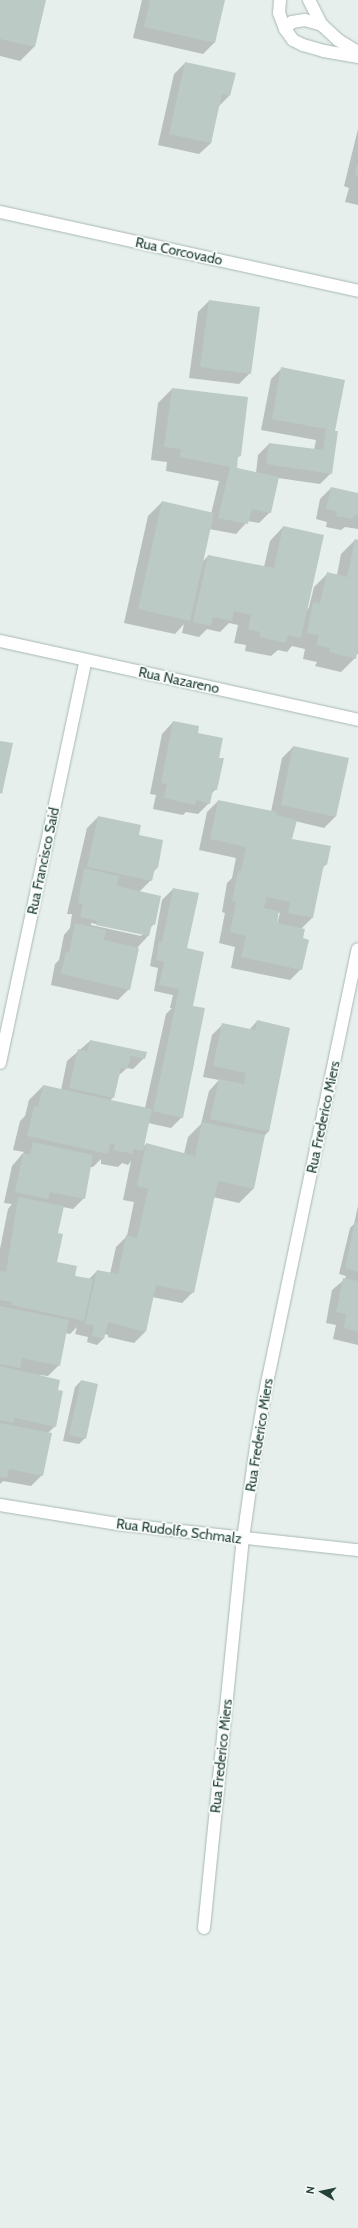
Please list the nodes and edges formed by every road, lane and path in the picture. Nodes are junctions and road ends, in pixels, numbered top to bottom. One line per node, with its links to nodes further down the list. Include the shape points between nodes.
1 (280, 0): 4 (street, via 279,13)
2 (309, 0): 3 (street)
3 (322, 25): 4 (street, via 305,20 292,22); 5 (street, via 338,40)
4 (285, 29): 6 (street, via 293,40 302,45)
5 (358, 52)
6 (358, 57)
7 (0, 212): 8 (street, Rua Corcovado)
8 (358, 291)
9 (0, 641): 10 (street, Rua Nazareno)
10 (86, 660): 11 (street, Rua Nazareno); 13 (street, Rua Francisco Said)
11 (358, 720)
12 (358, 949): 15 (street, Rua Frederico Miers, via 267,1383)
13 (0, 1063)
14 (0, 1505): 15 (street, Rua Rudolfo Schmalz, via 117,1524)
15 (242, 1539): 16 (street, Rua Rudolfo Schmalz); 17 (street, Rua Frederico Miers)
16 (358, 1550)
17 (204, 1928)

